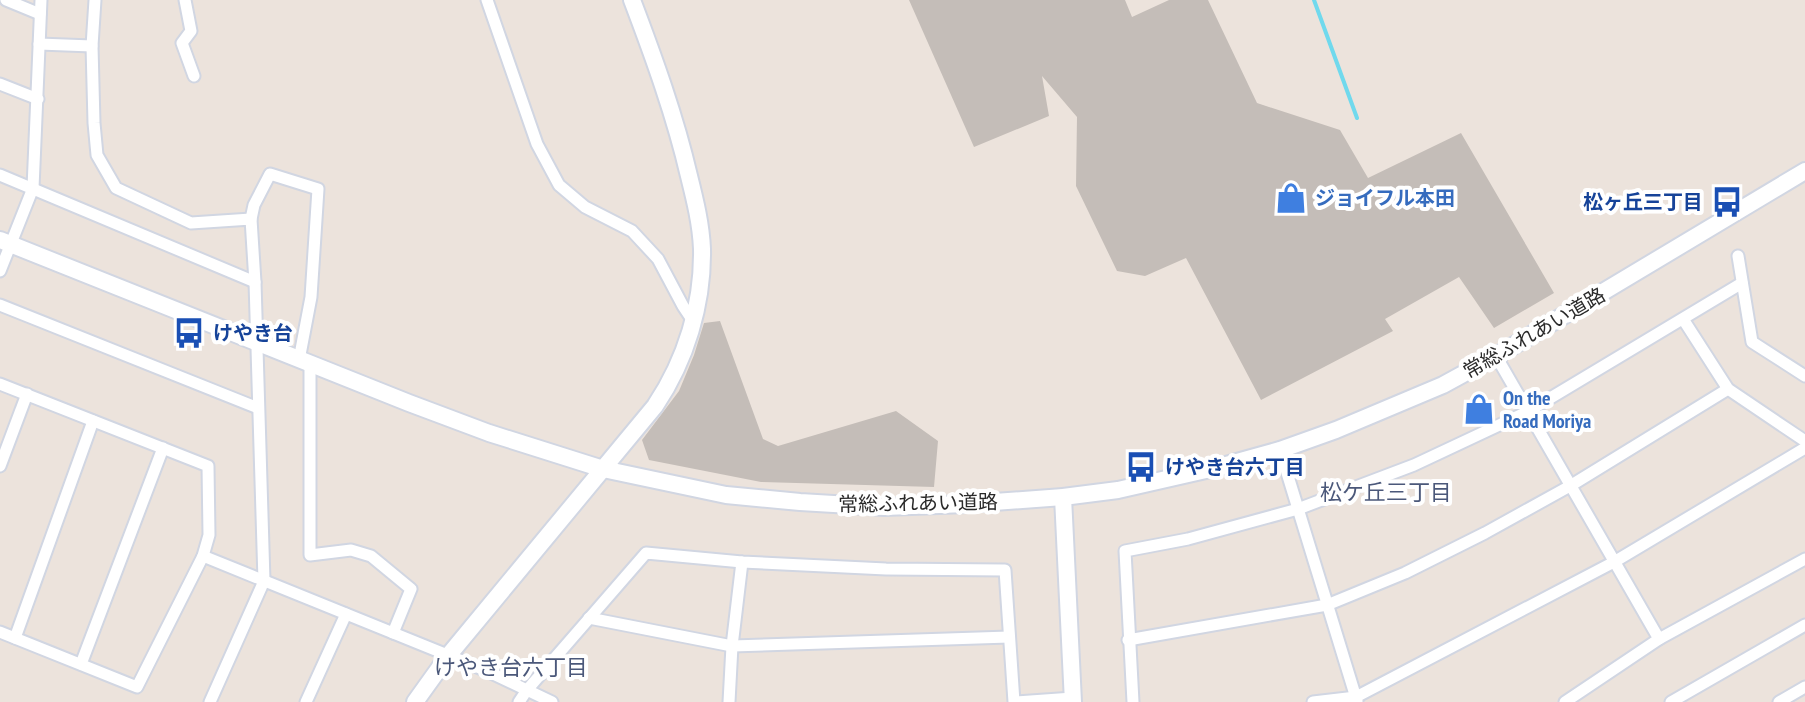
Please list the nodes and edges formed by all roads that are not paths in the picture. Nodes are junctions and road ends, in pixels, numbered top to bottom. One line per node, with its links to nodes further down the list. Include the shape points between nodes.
1 (6, 0): 7 (street)
2 (41, 0): 7 (street)
3 (95, 0): 9 (street)
4 (185, 0): 10 (street, via 191,31 182,43)
5 (487, 0): 24 (street, via 537,144 559,185 585,207 632,231 658,259)
6 (632, 0): 24 (street, via 683,149 698,214 701,281)
7 (40, 14): 8 (street)
8 (39, 44): 9 (street); 12 (street)
9 (92, 46): 16 (street, via 97,155 116,188 191,223)
10 (194, 76)
11 (0, 84): 12 (street)
12 (38, 99): 15 (street)
13 (1805, 171): 26 (street, 常総ふれあい道路)
14 (0, 175): 15 (street)
15 (33, 188): 17 (street); 20 (street)
16 (251, 219): 20 (street); 27 (street, via 270,174 318,189)
17 (5, 242): 19 (street); 25 (street, 常総ふれあい道路)
18 (1738, 256): 21 (street)
19 (0, 271)
20 (255, 282): 25 (street)
21 (1742, 283): 23 (street); 28 (street, via 1752,342)
22 (0, 305): 32 (street)
23 (1683, 319): 30 (street); 33 (street)
24 (693, 321): 40 (street, via 665,392)
25 (256, 343): 27 (street, 常総ふれあい道路); 32 (street)
26 (1496, 356): 33 (street); 38 (street, 常総ふれあい道路, via 1388,409)
27 (305, 362): 40 (street, 常総ふれあい道路, via 489,433); 54 (street, via 310,555 351,550 371,556 411,589)
28 (1805, 376)
29 (0, 384): 31 (street)
30 (1728, 389): 35 (street); 41 (street)
31 (27, 394): 34 (street); 39 (street)
32 (258, 408): 48 (street)
33 (1527, 412): 41 (street); 43 (street, via 1414,465)
34 (93, 421): 36 (street); 56 (street)
35 (1805, 441)
36 (163, 448): 44 (street, via 208,466 209,535); 61 (street)
37 (1805, 448): 47 (street)
38 (1280, 450): 42 (street, 常総ふれあい道路, via 1169,480); 43 (street)
39 (0, 466)
40 (603, 469): 42 (street, 常総ふれあい道路, via 726,495 800,502 884,507); 60 (street)
41 (1570, 486): 47 (street); 49 (street, via 1405,573)
42 (1063, 497): 65 (street)
43 (1298, 509): 49 (street); 58 (street, via 1125,551)
44 (203, 556): 48 (street); 61 (street, via 137,687)
45 (1805, 559): 57 (street)
46 (742, 562): 51 (street, via 646,553); 55 (street, via 1005,570); 59 (street)
47 (1614, 562): 57 (street); 64 (street)
48 (264, 581): 50 (street); 66 (street)
49 (1327, 605): 58 (street); 64 (street)
50 (346, 614): 54 (street); 67 (street)
51 (589, 618): 59 (street); 63 (street)
52 (1805, 625): 76 (street)
53 (0, 632): 56 (street)
54 (393, 633): 60 (street)
55 (1009, 637): 59 (street); 72 (street)
56 (15, 638): 61 (street)
57 (1659, 639): 75 (street)
58 (1128, 640): 73 (street)
59 (732, 646): 71 (street)
60 (448, 656): 63 (street); 68 (street)
61 (81, 664)
62 (1805, 687): 77 (street)
63 (527, 690): 69 (street); 70 (street)
64 (1356, 699): 74 (street)
65 (1073, 700): 72 (street)
66 (210, 702)
67 (306, 702)
68 (415, 702)
69 (519, 702)
70 (552, 702)
71 (729, 702)
72 (1015, 702)
73 (1133, 702)
74 (1313, 702)
75 (1565, 702)
76 (1671, 702)
77 (1779, 702)

